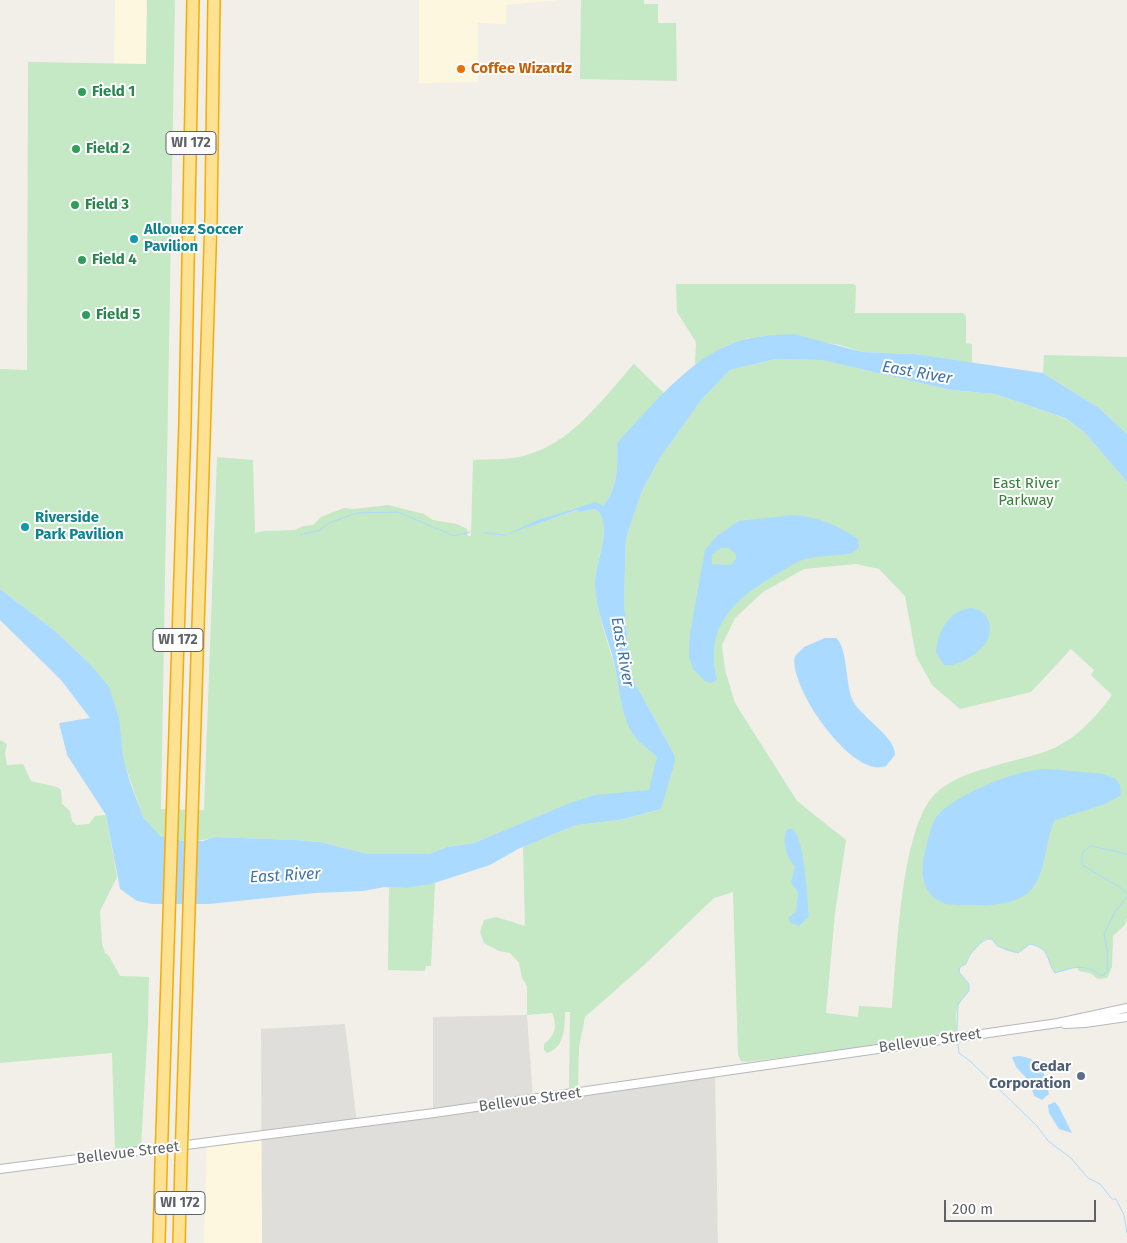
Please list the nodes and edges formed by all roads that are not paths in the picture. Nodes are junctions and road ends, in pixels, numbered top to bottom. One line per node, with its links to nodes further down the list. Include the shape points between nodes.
1 (192, 0): 7 (highway, WI 172, bridge, via 185,423)
2 (214, 0): 8 (highway, WI 172, bridge, via 211,218)
3 (1127, 1008): 5 (street, Bellevue Street)
4 (1127, 1017): 5 (street, Bellevue Street, via 1085,1024)
5 (1058, 1023): 6 (street, Bellevue Street, via 452,1111)
6 (0, 1169)
7 (159, 1243)
8 (179, 1243)

